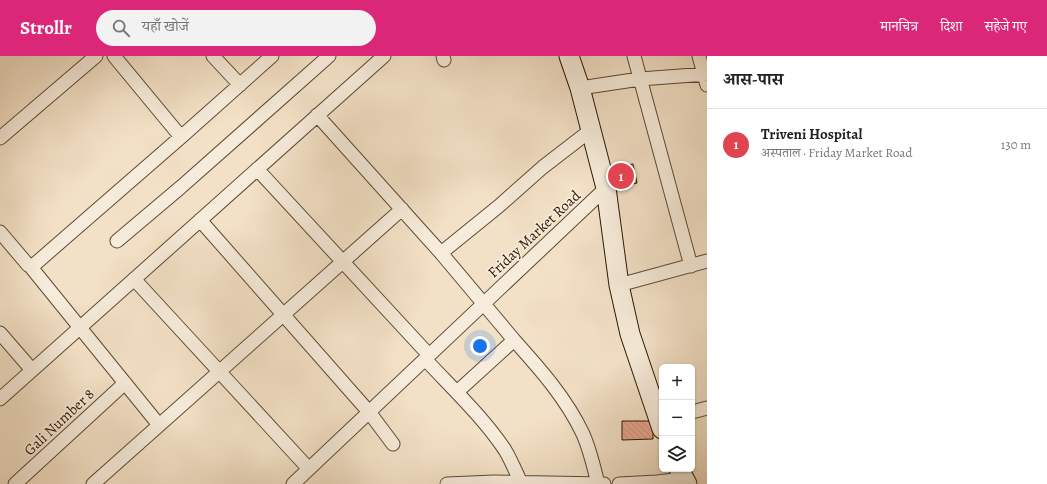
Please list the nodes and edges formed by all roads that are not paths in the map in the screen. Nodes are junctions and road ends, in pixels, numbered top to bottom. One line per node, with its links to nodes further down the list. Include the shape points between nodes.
1 (96, 56): 17 (street)
2 (114, 56): 16 (street)
3 (213, 56): 12 (street)
4 (272, 56): 12 (street)
5 (329, 56): 23 (street)
6 (384, 56): 14 (street)
7 (570, 56): 13 (street)
8 (634, 56): 11 (street)
9 (699, 56): 10 (street)
10 (706, 78): 11 (street)
11 (640, 79): 13 (street); 28 (street)
12 (240, 85): 16 (street)
13 (580, 88): 15 (street)
14 (317, 115): 18 (street); 20 (street)
15 (591, 130): 19 (street); 24 (street)
16 (181, 137): 27 (street)
17 (0, 138)
18 (257, 169): 21 (street); 26 (street)
19 (606, 188): 30 (street); 31 (street, Friday Market Road)
20 (402, 209): 24 (street); 26 (street)
21 (200, 220): 29 (street); 32 (street)
22 (0, 232): 27 (street)
23 (117, 241)
24 (441, 253): 31 (street)
25 (707, 261): 28 (street)
26 (342, 262): 32 (street); 36 (street)
27 (30, 266): 33 (street)
28 (691, 266): 30 (street)
29 (134, 279): 33 (street); 38 (street)
30 (619, 285): 45 (street, via 630,334)
31 (484, 304): 35 (street); 36 (street, Friday Market Road)
32 (283, 315): 38 (street); 44 (street)
33 (80, 328): 37 (street); 39 (street)
34 (0, 333): 37 (street)
35 (514, 340): 40 (street); 56 (street, via 545,375 568,407 583,434)
36 (427, 357): 40 (street); 44 (street, Friday Market Road)
37 (32, 370): 41 (street)
38 (219, 372): 46 (street); 48 (street)
39 (125, 383): 46 (street); 52 (street, Gali Number 8)
40 (457, 392): 51 (street, via 505,451)
41 (0, 399)
42 (707, 408): 43 (street)
43 (695, 411)
44 (369, 412): 47 (street); 48 (street, Friday Market Road)
45 (659, 418)
46 (159, 425): 53 (street)
47 (393, 444)
48 (309, 469): 54 (street, Friday Market Road)
49 (683, 477): 58 (street, via 658,482)
50 (494, 483): 51 (street); 55 (street)
51 (522, 483): 56 (street)
52 (15, 484)
53 (93, 484)
54 (292, 484)
55 (447, 484)
56 (598, 484): 57 (street)
57 (604, 484)
58 (619, 484)

